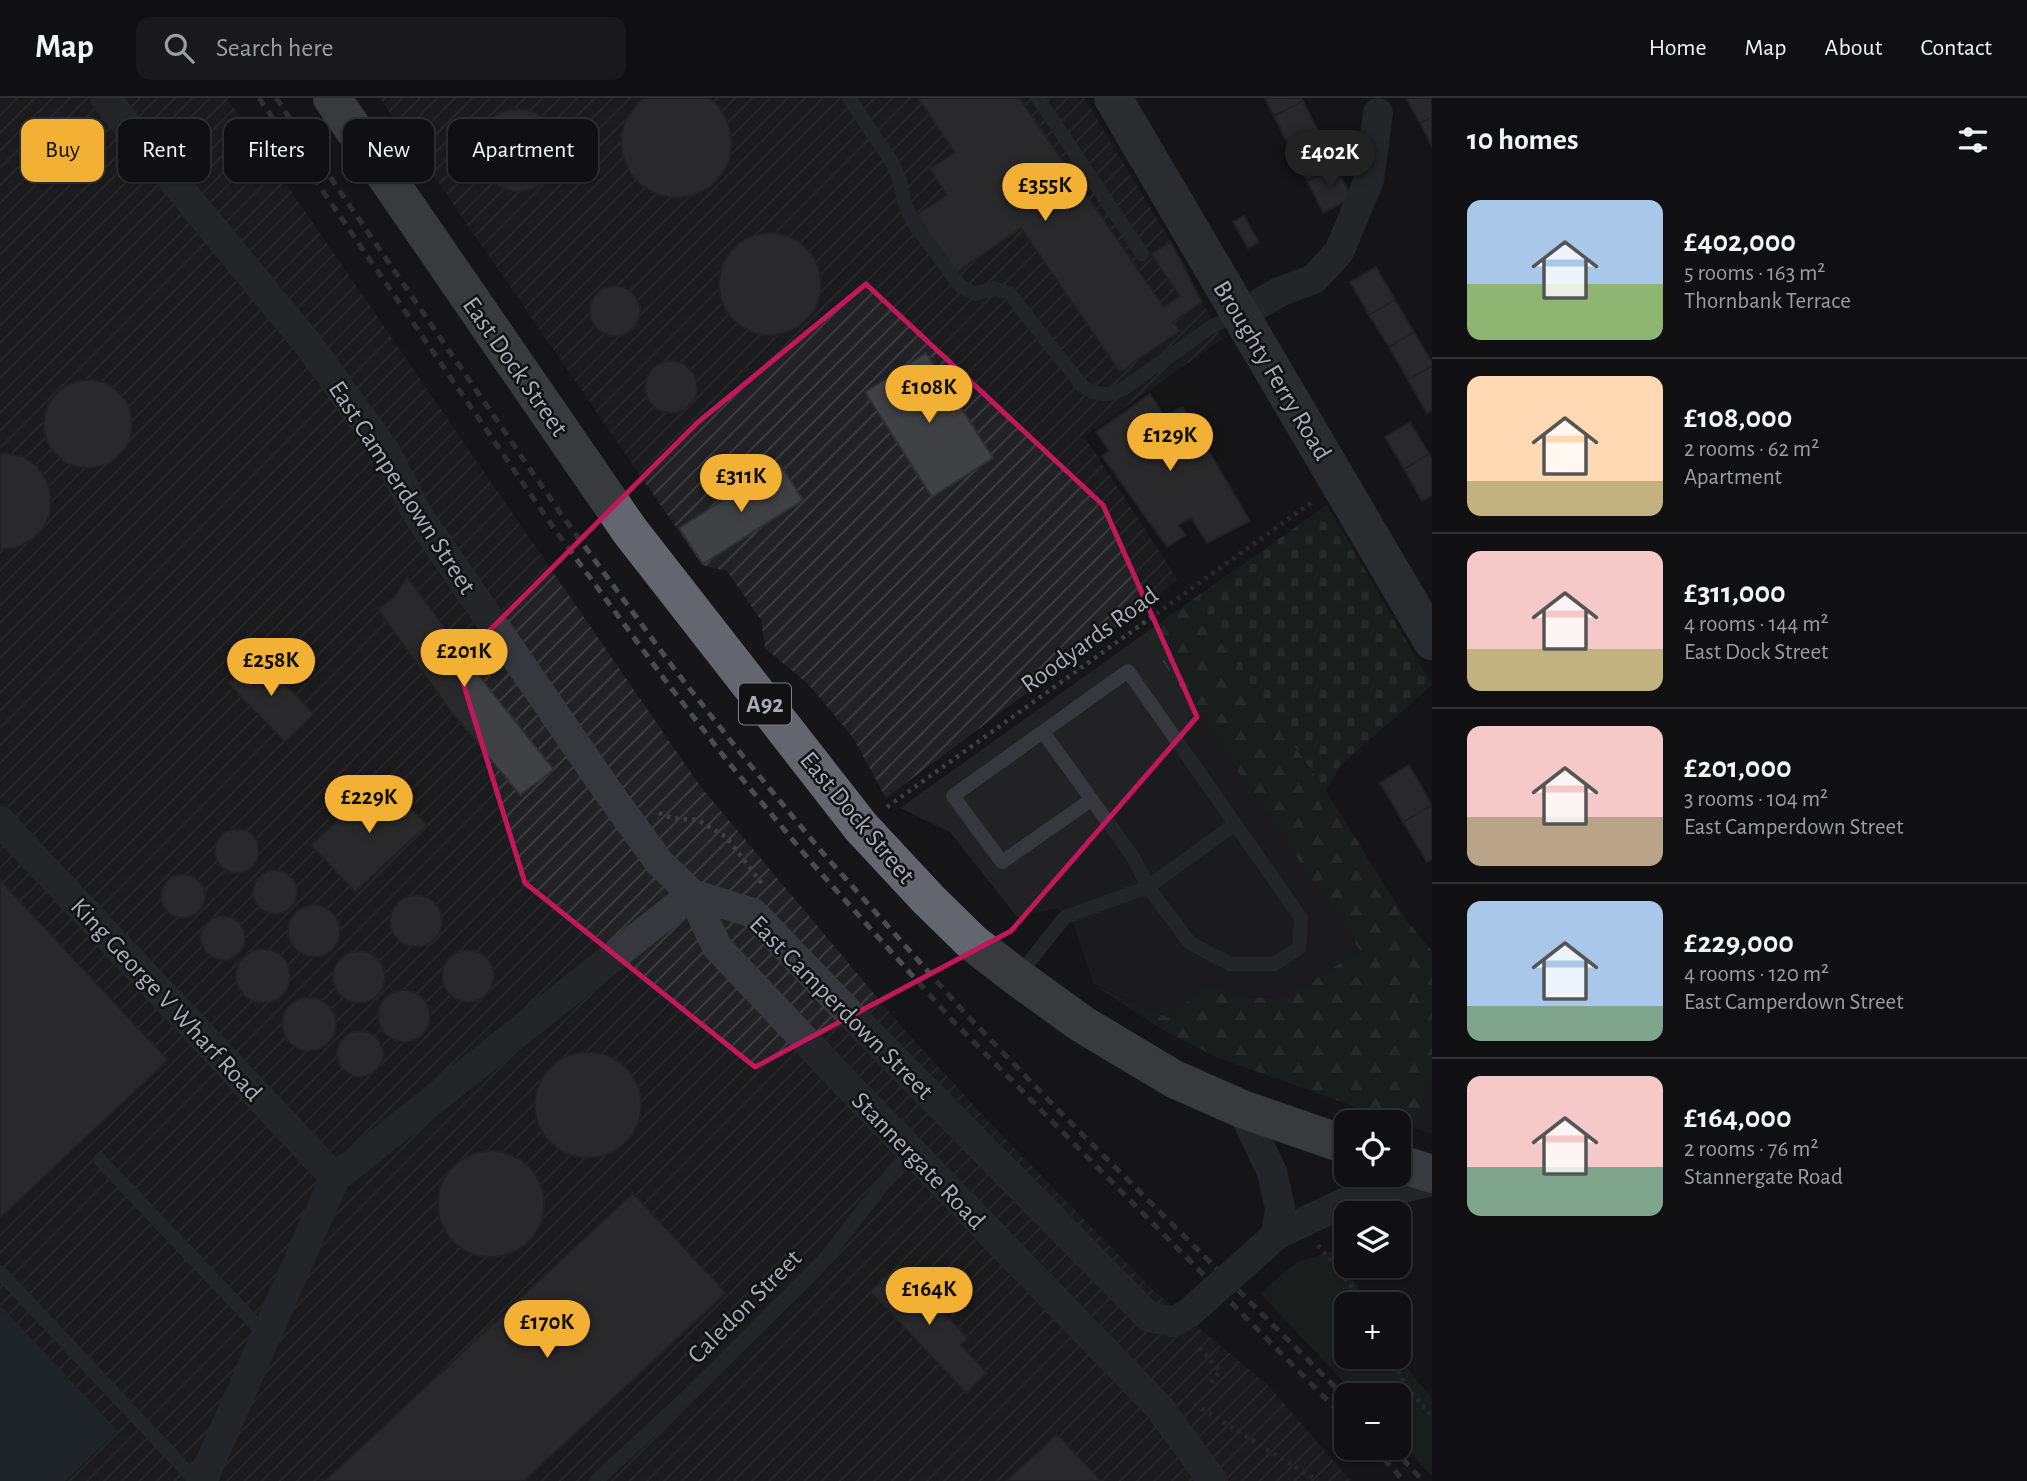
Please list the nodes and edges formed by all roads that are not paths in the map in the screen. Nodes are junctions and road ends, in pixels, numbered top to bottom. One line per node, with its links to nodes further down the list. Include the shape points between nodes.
1 (106, 98): 15 (street, East Camperdown Street, via 307,344 385,451 418,514 609,793 659,862)
2 (331, 98): 16 (highway, East Dock Street / A92, via 630,531 861,827 928,900)
3 (849, 98): 8 (lane, via 894,165 913,222 961,287 975,294 992,288 1009,293 1083,387 1095,394 1109,395 1122,389 1214,325)
4 (1038, 98): 7 (lane)
5 (1113, 98): 8 (street, Broughty Ferry Road)
6 (1375, 103): 8 (street, via 1369,180 1339,251 1314,279 1279,292)
7 (1142, 254)
8 (1240, 315): 9 (street, Broughty Ferry Road)
9 (1432, 641)
10 (1043, 732): 11 (lane); 11 (lane, via 953,796 1002,862); 13 (lane, via 1128,671)
11 (1091, 800): 14 (lane)
12 (0, 821): 23 (street, King George V Wharf Road)
13 (1235, 824): 14 (lane); 14 (lane, via 1301,918 1299,948 1274,964 1230,964 1189,943)
14 (1149, 887): 16 (lane, via 1065,917)
15 (692, 894): 19 (street, Stannergate Road, via 717,947); 23 (street); 25 (street, East Camperdown Street, bridge, via 754,913 1149,1317 1174,1322 1189,1313)
16 (1017, 977): 17 (highway, East Dock Street / A92, via 1082,1024 1174,1079)
17 (1242, 1110): 18 (highway, East Dock Street / A92); 25 (street, via 1272,1172 1280,1208)
18 (1334, 1141)
19 (910, 1150): 30 (lane, Caledon Street, via 816,1270); 31 (street, Stannergate Road, via 1159,1407)
20 (100, 1160): 27 (lane)
21 (1411, 1167): 22 (highway)
22 (1432, 1174)
23 (335, 1178): 27 (street)
24 (1432, 1181): 25 (street, East Camperdown Street, via 1348,1201)
25 (1278, 1236)
26 (0, 1272): 28 (lane)
27 (266, 1335): 29 (street)
28 (196, 1481)
29 (202, 1481)
30 (596, 1481)
31 (1213, 1481)

